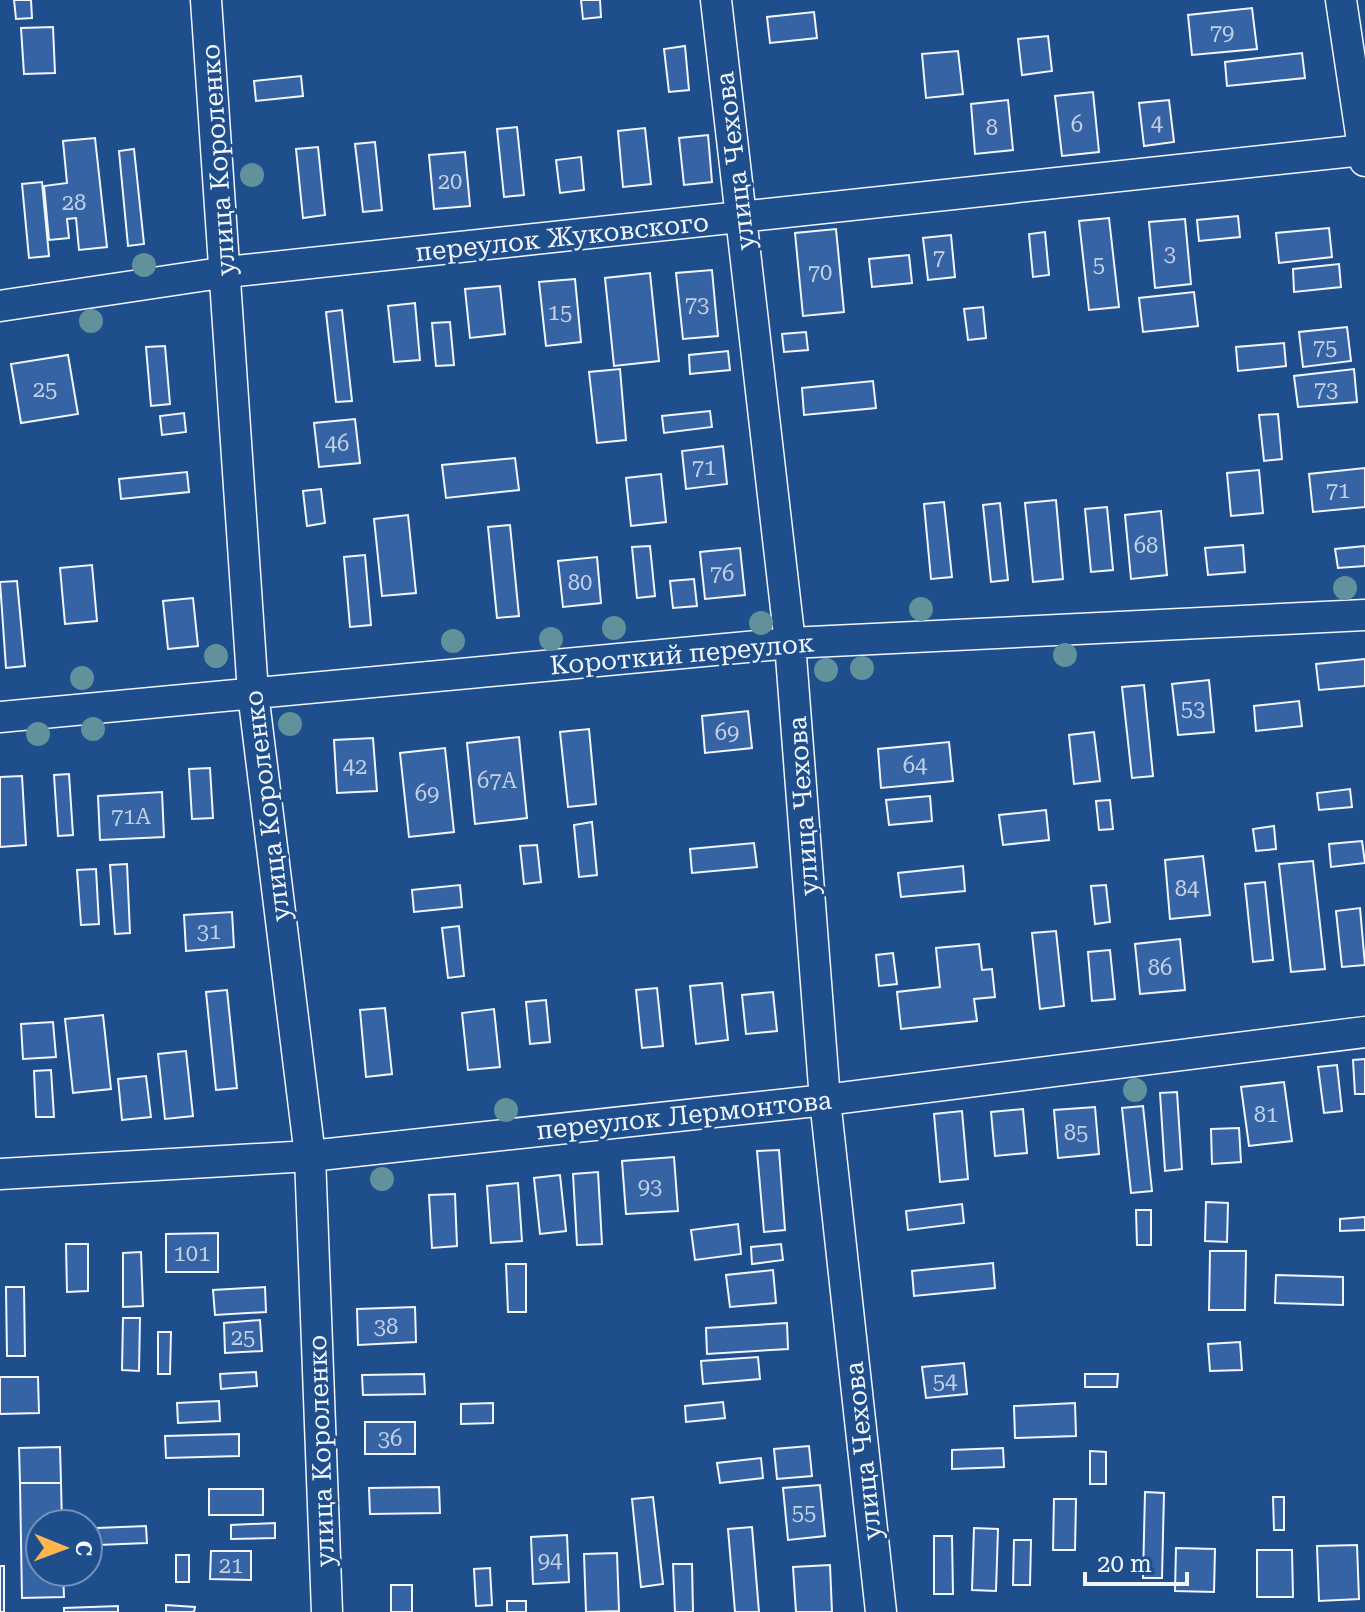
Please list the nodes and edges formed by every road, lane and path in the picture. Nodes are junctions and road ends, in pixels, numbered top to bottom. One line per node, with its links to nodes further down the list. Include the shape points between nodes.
1 (206, 0): 6 (street, улица Короленко)
2 (716, 0): 5 (street, улица Чехова)
3 (1341, 0): 4 (street)
4 (1364, 156): 5 (street, переулок Жуковского)
5 (741, 219): 6 (street, переулок Жуковского); 9 (street, улица Чехова)
6 (227, 272): 7 (street, переулок Жуковского); 10 (street, улица Короленко)
7 (0, 306)
8 (1365, 615): 9 (street, Короткий переулок)
9 (790, 643): 10 (street, Короткий переулок); 13 (street, улица Чехова)
10 (253, 693): 11 (street, Короткий переулок); 14 (street, улица Короленко)
11 (0, 717)
12 (1365, 1032): 13 (street, переулок Лермонтова)
13 (825, 1100): 14 (street, переулок Лермонтова); 17 (street, улица Чехова)
14 (310, 1156): 15 (street, переулок Лермонтова); 16 (street, улица Короленко)
15 (0, 1174)
16 (327, 1612)
17 (881, 1612)

